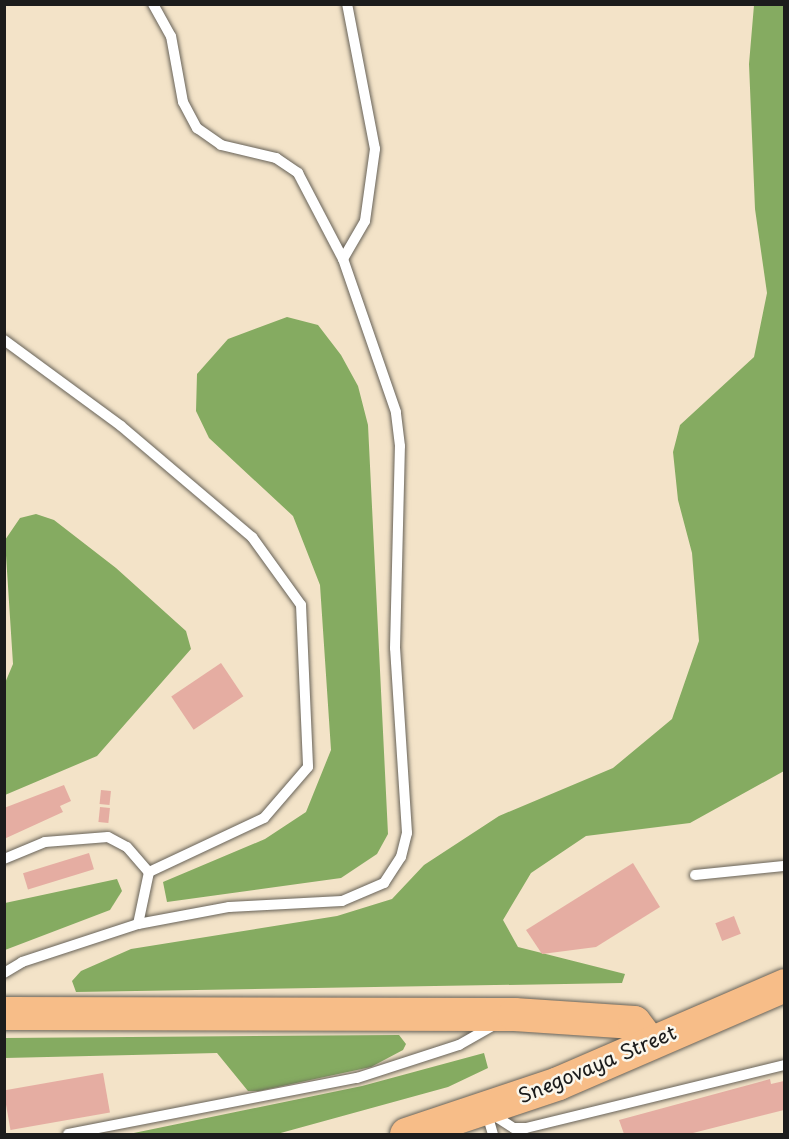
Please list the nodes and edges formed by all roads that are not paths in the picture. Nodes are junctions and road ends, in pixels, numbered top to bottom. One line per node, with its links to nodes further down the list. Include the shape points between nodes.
1 (153, 4): 3 (lane, via 171,36 183,102 197,128 221,145 276,158 298,173)
2 (347, 4): 3 (lane, via 375,148 365,221)
3 (343, 259): 9 (lane, via 396,412 400,446 395,648 407,833 401,857 384,883 342,901 229,907)
4 (4, 340): 7 (lane, via 121,426 252,537 301,605 308,767 264,818)
5 (4, 859): 7 (lane, via 45,842 108,837 127,847)
6 (784, 866): 8 (lane)
7 (149, 872): 9 (lane)
8 (695, 875)
9 (138, 924): 10 (lane, via 22,962)
10 (4, 972)
11 (784, 985): 14 (main road, Snegovaya Street)
12 (4, 1013): 13 (main road)
13 (514, 1014): 14 (main road, via 634,1022); 17 (lane, via 459,1046 357,1078)
14 (650, 1042): 16 (main road, Snegovaya Street)
15 (784, 1065): 16 (lane, via 526,1128)
16 (489, 1122): 18 (main road, Snegovaya Street)
17 (68, 1134)
18 (406, 1134)

